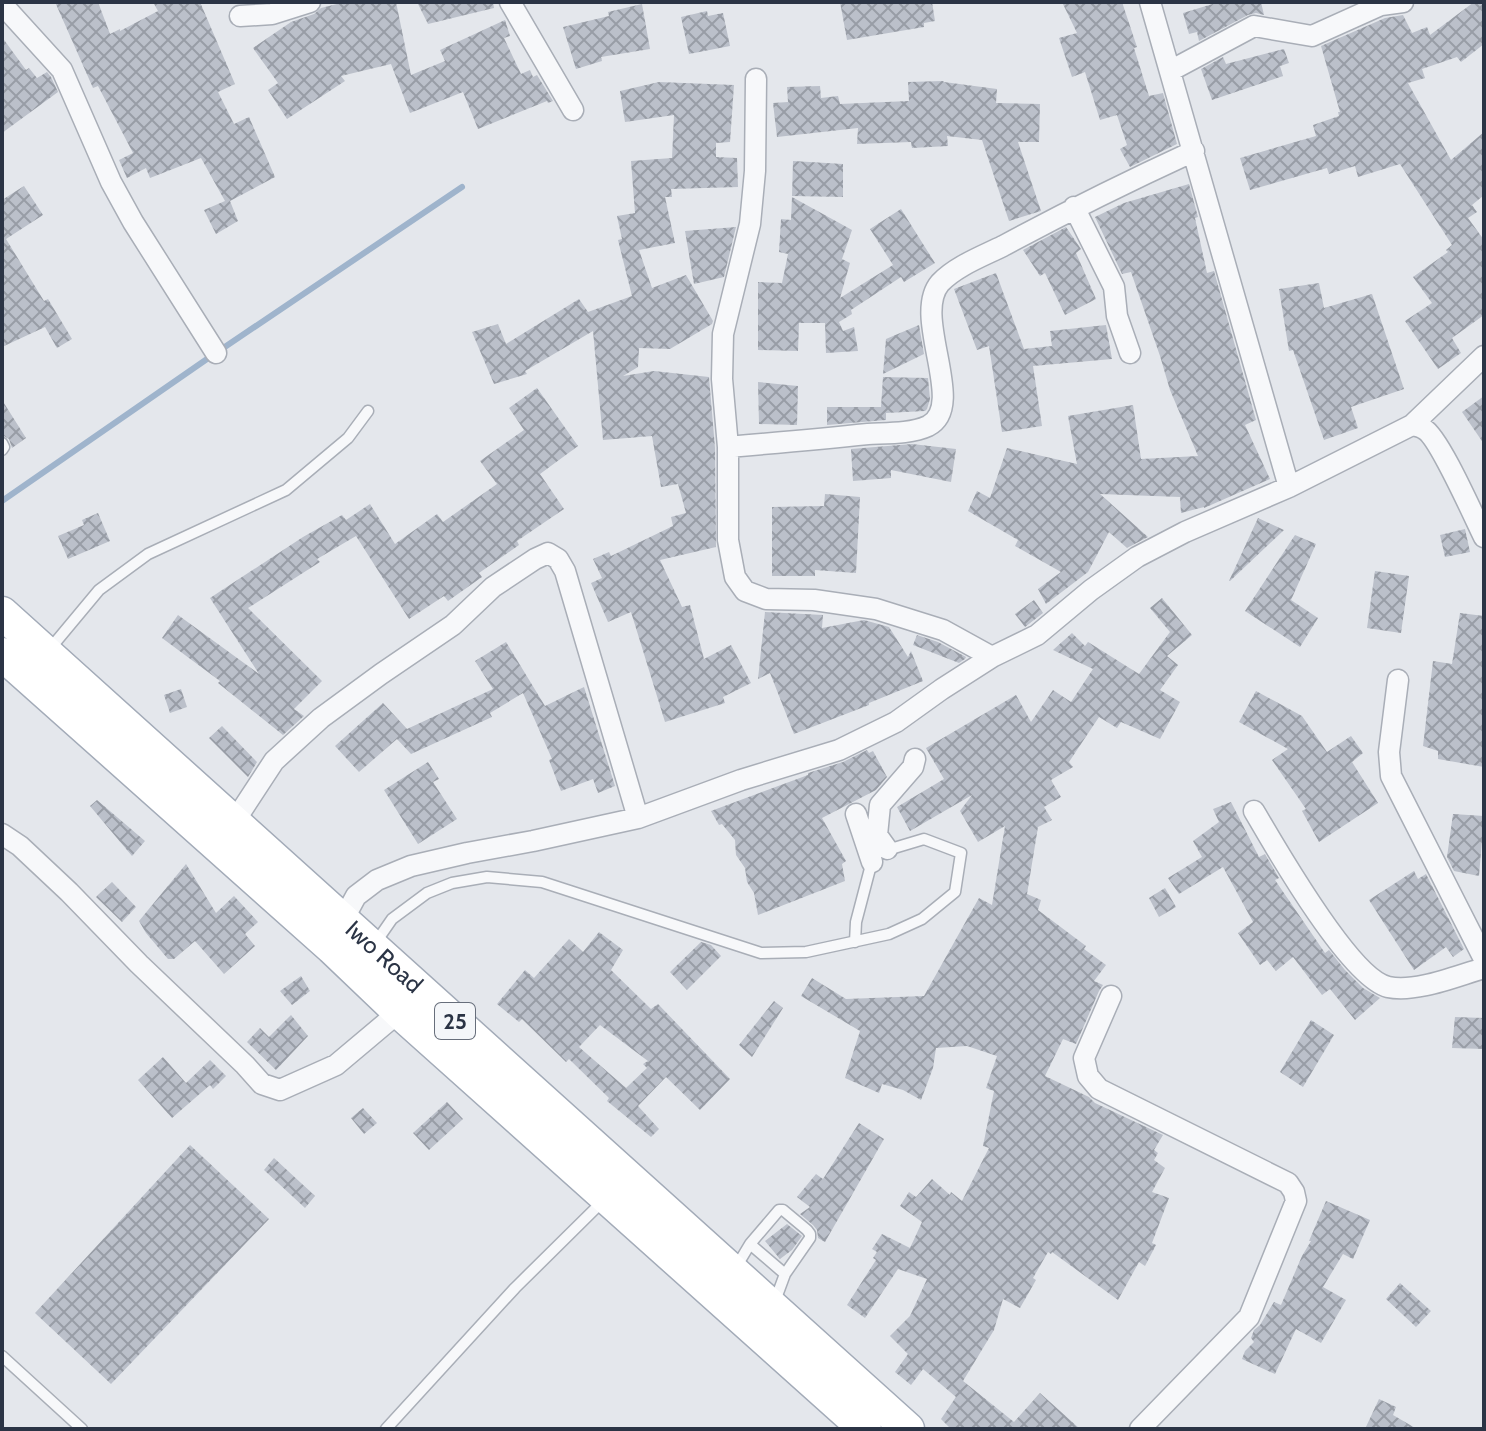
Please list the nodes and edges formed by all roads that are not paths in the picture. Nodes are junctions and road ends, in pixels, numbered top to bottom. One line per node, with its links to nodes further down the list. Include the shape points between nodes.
1 (310, 2): 6 (street, via 272,14)
2 (510, 2): 9 (street)
3 (1150, 2): 7 (street)
4 (1403, 2): 7 (street, via 1381,5 1312,36 1254,26)
5 (2, 4): 12 (street, via 62,70 111,182)
6 (240, 16)
7 (1170, 71): 10 (street)
8 (756, 79): 18 (street, via 750,224 723,334)
9 (573, 110)
10 (1194, 151): 11 (street); 20 (street)
11 (1074, 207): 13 (street, via 1114,287); 18 (street, via 939,284 930,310 943,410 935,421 901,431)
12 (216, 353)
13 (1130, 353)
14 (1484, 356): 16 (street)
15 (368, 411): 23 (lane, via 348,438 286,490 148,554 99,590)
16 (1412, 425): 20 (street); 21 (street, via 1424,429 1442,451)
17 (2, 443): 19 (lane)
18 (728, 447): 25 (street, via 728,540 735,577 745,591 766,599 876,609 943,630)
19 (2, 450)
20 (1289, 487): 25 (street, via 1137,557 1037,635)
21 (1484, 537)
22 (2, 613): 23 (main road, Iwo Road / 25)
23 (47, 653): 31 (main road, Iwo Road / 25)
24 (2, 654): 40 (main road, Iwo Road)
25 (992, 657): 30 (street, via 896,722 839,750)
26 (1398, 680): 37 (street, via 1391,776)
27 (915, 759): 33 (street, via 880,805)
28 (1254, 811): 38 (street, via 1323,923 1378,984 1413,988)
29 (856, 814): 33 (street)
30 (638, 818): 31 (street, via 565,571 548,553 493,587 453,625 321,718 274,761); 34 (street, via 411,866 356,896)
31 (234, 822): 34 (main road, Iwo Road / 25)
32 (2, 834): 40 (street, via 69,892 262,1084 280,1090 336,1065)
33 (879, 855): 35 (lane, via 856,922); 35 (lane, via 924,839 961,853 955,892 922,919)
34 (343, 920): 36 (main road, Iwo Road / 25)
35 (855, 942): 36 (lane, via 806,952 761,953 542,882 487,877 427,893 392,919)
36 (373, 947): 42 (main road, Iwo Road / 25)
37 (1484, 959)
38 (1484, 968)
39 (1111, 996): 50 (street, via 1084,1058 1088,1076 1099,1089 1288,1183 1296,1201 1249,1317)
40 (399, 1012): 41 (main road, Iwo Road)
41 (607, 1197): 42 (main road, Iwo Road); 47 (lane)
42 (737, 1274): 43 (lane); 43 (lane, via 783,1210 810,1234); 44 (main road, Iwo Road / 25); 48 (main road, Iwo Road)
43 (785, 1274): 44 (lane)
44 (773, 1307): 49 (main road, Iwo Road / 25)
45 (2, 1356): 46 (lane)
46 (82, 1429)
47 (386, 1429)
48 (865, 1429)
49 (908, 1429)
50 (1140, 1429)

